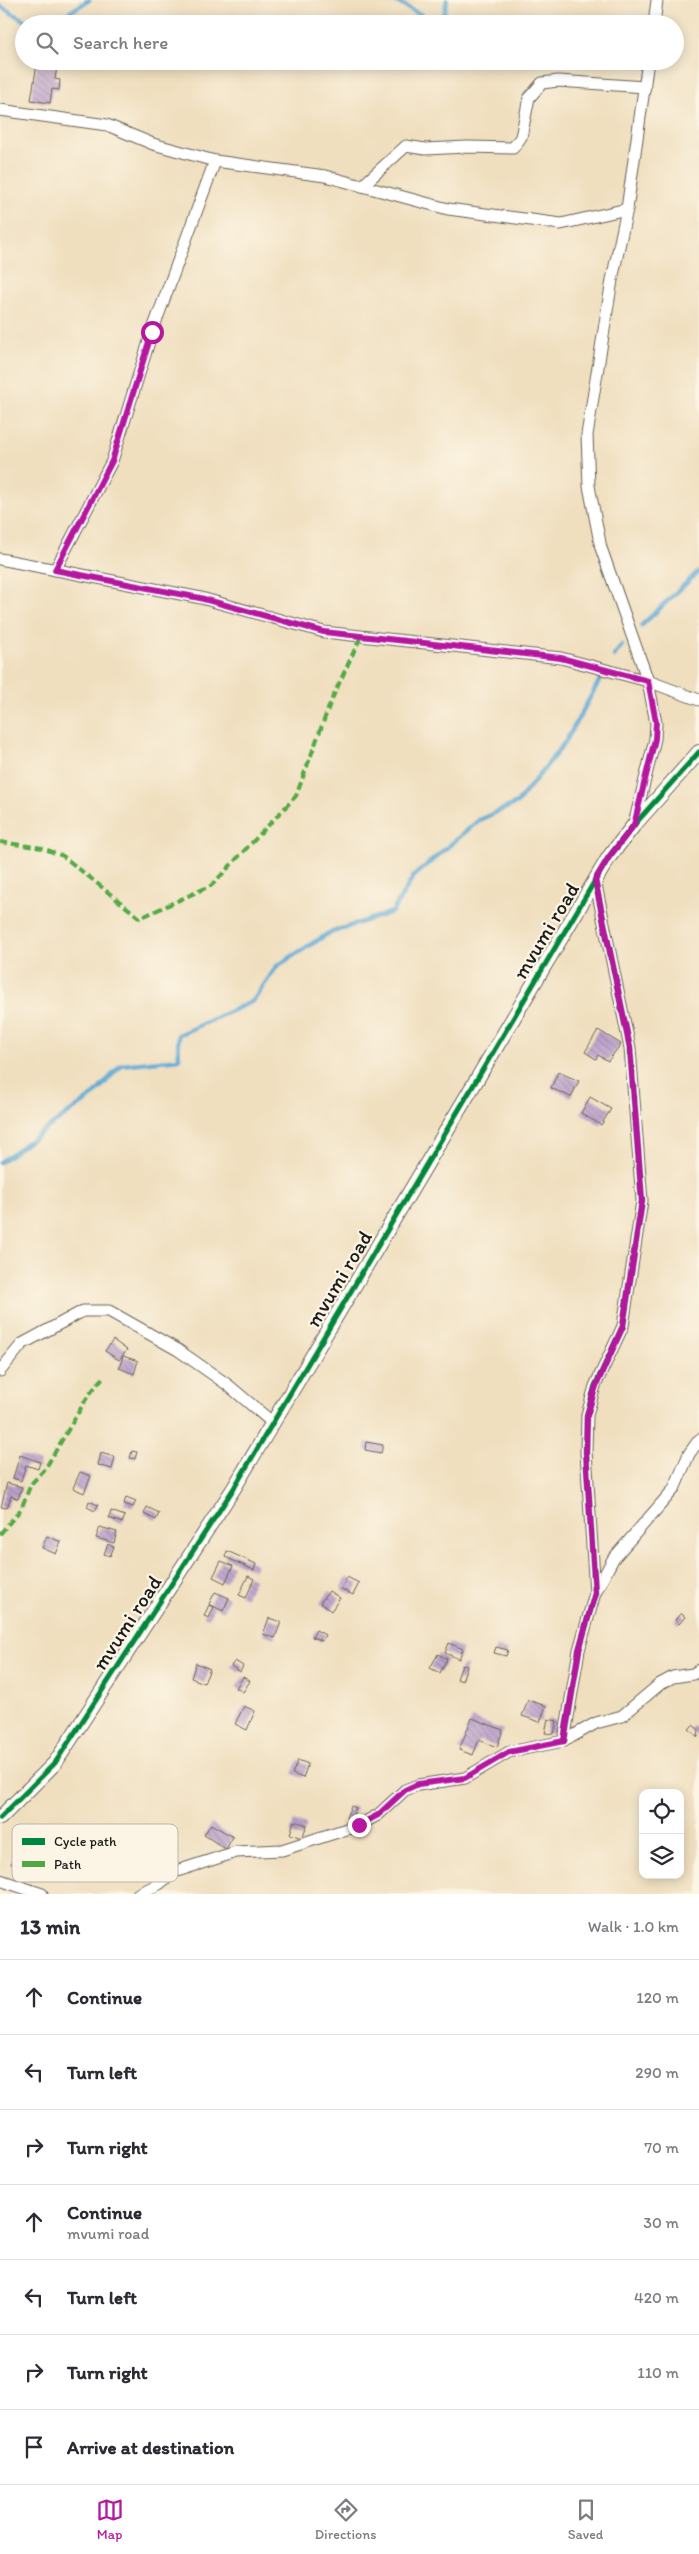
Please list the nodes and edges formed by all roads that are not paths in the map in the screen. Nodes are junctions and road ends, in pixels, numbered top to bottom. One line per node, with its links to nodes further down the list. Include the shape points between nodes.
1 (657, 0): 2 (street)
2 (655, 15)
3 (647, 70): 4 (street)
4 (645, 87): 7 (street, via 558,81 542,83 529,98 521,137 513,148 467,146 425,149 406,146); 8 (street)
5 (0, 110): 6 (street, via 107,125 153,144)
6 (214, 162): 7 (street, via 325,176); 10 (street, via 152,332 112,461)
7 (362, 186): 8 (street, via 448,209 561,224)
8 (627, 209): 11 (street, via 587,435 589,486 601,548)
9 (0, 558): 10 (street)
10 (55, 570): 11 (street, via 200,598 324,632 561,658)
11 (648, 681): 12 (street); 14 (street, via 656,722 655,739)
12 (699, 700)
13 (699, 752): 14 (street, mvumi road)
14 (634, 825): 15 (street, mvumi road)
15 (595, 880): 17 (street, mvumi road); 19 (street, via 630,1048 642,1201 623,1326 596,1386 587,1415 586,1452)
16 (0, 1371): 17 (street, via 22,1344 83,1311 109,1311 178,1350)
17 (273, 1422): 22 (street, mvumi road, via 234,1488 55,1763)
18 (699, 1440): 19 (street, via 689,1454 674,1489 613,1559)
19 (595, 1593): 21 (street, via 579,1650)
20 (699, 1670): 21 (street, via 673,1677 622,1716 596,1722)
21 (564, 1741): 23 (street, via 509,1752 465,1778 418,1784 405,1790 378,1815 308,1843 282,1850 236,1852)
22 (0, 1818)
23 (178, 1871)
24 (0, 1880): 26 (street)
25 (162, 1882): 27 (street)
26 (42, 1894)
27 (138, 1894)

